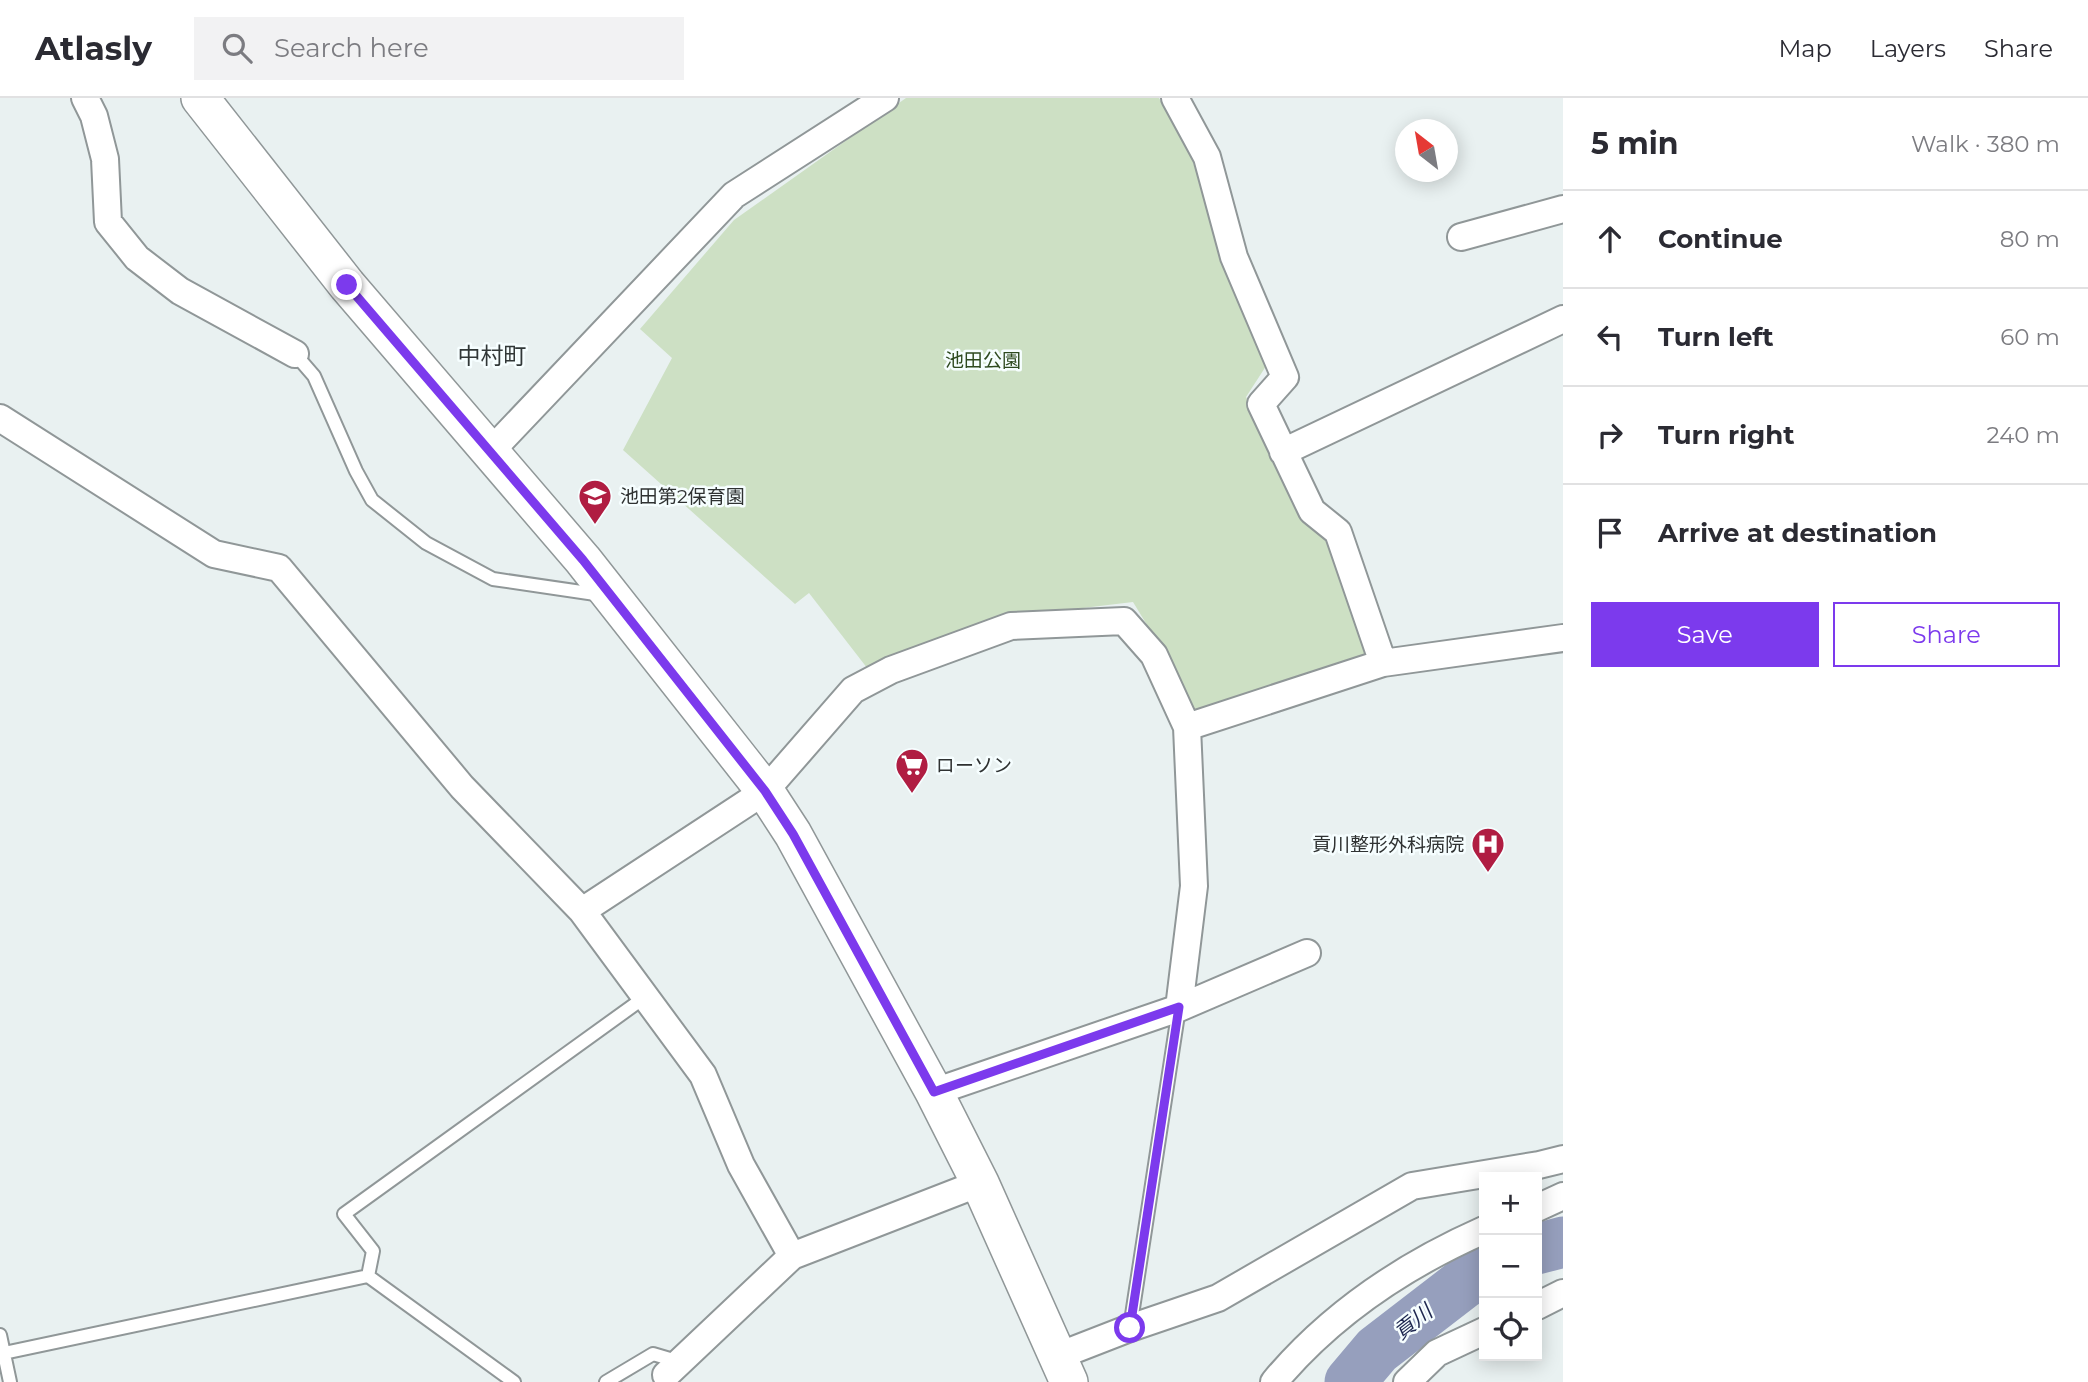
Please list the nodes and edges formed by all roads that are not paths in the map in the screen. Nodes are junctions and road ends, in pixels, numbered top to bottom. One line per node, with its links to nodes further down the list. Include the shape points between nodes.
1 (85, 98): 8 (street, via 105,159 108,222 136,258 180,291)
2 (201, 98): 10 (street, via 347,285)
3 (885, 98): 10 (street, via 734,195)
4 (1175, 98): 11 (street, via 1207,157 1234,257 1285,377 1261,404)
5 (1563, 209): 6 (street)
6 (1461, 237)
7 (1563, 319): 11 (street)
8 (295, 354): 12 (lane, via 314,376 372,500 426,543 493,579)
9 (0, 418): 17 (street, via 214,554 279,568 462,787)
10 (491, 452): 12 (street)
11 (1283, 452): 14 (street, via 1312,511 1338,532)
12 (612, 597): 16 (street)
13 (1563, 638): 14 (street)
14 (1383, 663): 15 (street)
15 (1187, 727): 16 (street, via 1154,656 1124,621 1011,626 891,670 853,690); 20 (street, via 1194,886)
16 (765, 791): 17 (street); 21 (street)
17 (582, 911): 19 (street)
18 (1307, 953): 20 (street)
19 (645, 997): 27 (street, via 703,1075 741,1165); 28 (lane, via 344,1214 373,1251)
20 (1179, 1007): 21 (street); 31 (lane)
21 (934, 1092): 23 (street)
22 (1563, 1159): 31 (street, via 1412,1186 1218,1298)
23 (980, 1183): 27 (street); 36 (street)
24 (1563, 1196): 25 (street)
25 (1542, 1206)
26 (1479, 1232): 40 (street, via 1358,1302 1292,1360)
27 (792, 1256): 35 (street)
28 (368, 1276): 34 (lane); 38 (lane)
29 (1563, 1293): 30 (street)
30 (1542, 1304)
31 (1130, 1328): 36 (street)
32 (1479, 1333): 41 (street, via 1437,1353)
33 (0, 1335): 34 (lane)
34 (4, 1353): 37 (lane)
35 (673, 1369): 39 (lane, via 653,1354)
36 (1064, 1369)
37 (10, 1382)
38 (514, 1382)
39 (606, 1382)
40 (1274, 1382)
41 (1407, 1382)

